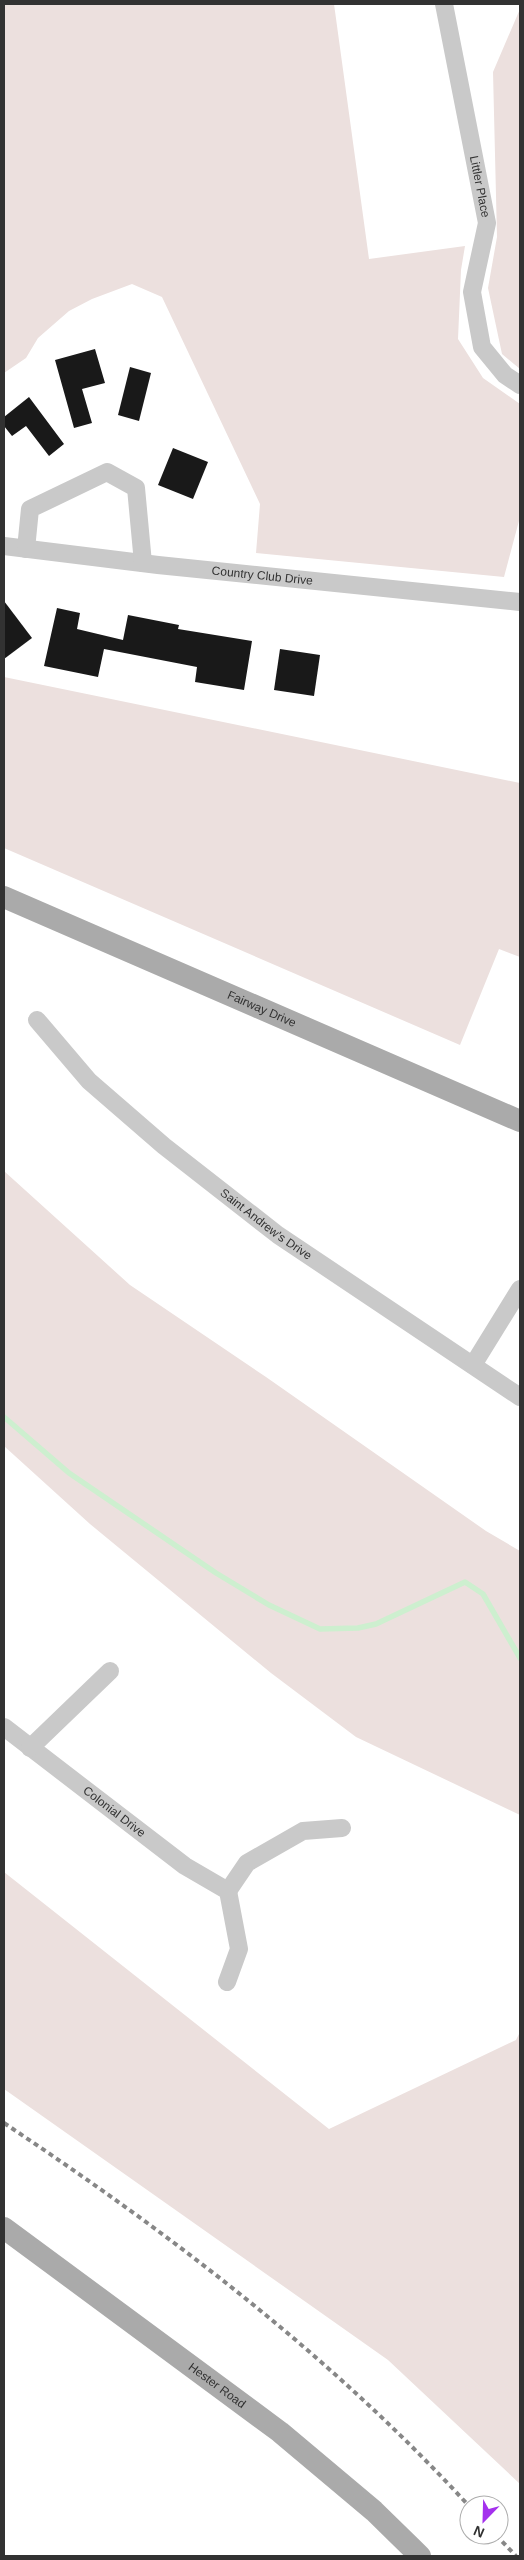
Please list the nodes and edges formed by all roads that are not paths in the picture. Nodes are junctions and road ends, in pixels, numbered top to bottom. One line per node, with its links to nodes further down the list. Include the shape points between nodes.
1 (444, 4): 2 (street, Littler Place, via 487,223 472,292 482,347 505,375)
2 (520, 385)
3 (4, 546): 4 (street, Country Club Drive)
4 (26, 549): 5 (street, Country Club Drive); 5 (street, via 30,509 107,472 136,488)
5 (143, 563): 6 (street, Country Club Drive)
6 (520, 602)
7 (4, 897): 9 (main road, Fairway Drive)
8 (37, 1020): 11 (street, Saint Andrew's Drive, via 89,1081 164,1146 278,1235)
9 (520, 1121)
10 (520, 1289): 11 (street)
11 (473, 1365): 12 (street, Saint Andrew's Drive)
12 (520, 1396)
13 (110, 1671): 15 (street)
14 (4, 1727): 15 (street, Colonial Drive)
15 (30, 1748): 17 (street, Colonial Drive, via 185,1866)
16 (342, 1828): 17 (street, via 303,1831 247,1863)
17 (228, 1892): 18 (street, via 239,1949)
18 (227, 1982)
19 (4, 2228): 20 (main road, Hester Road, via 280,2432 374,2511)
20 (420, 2556)

